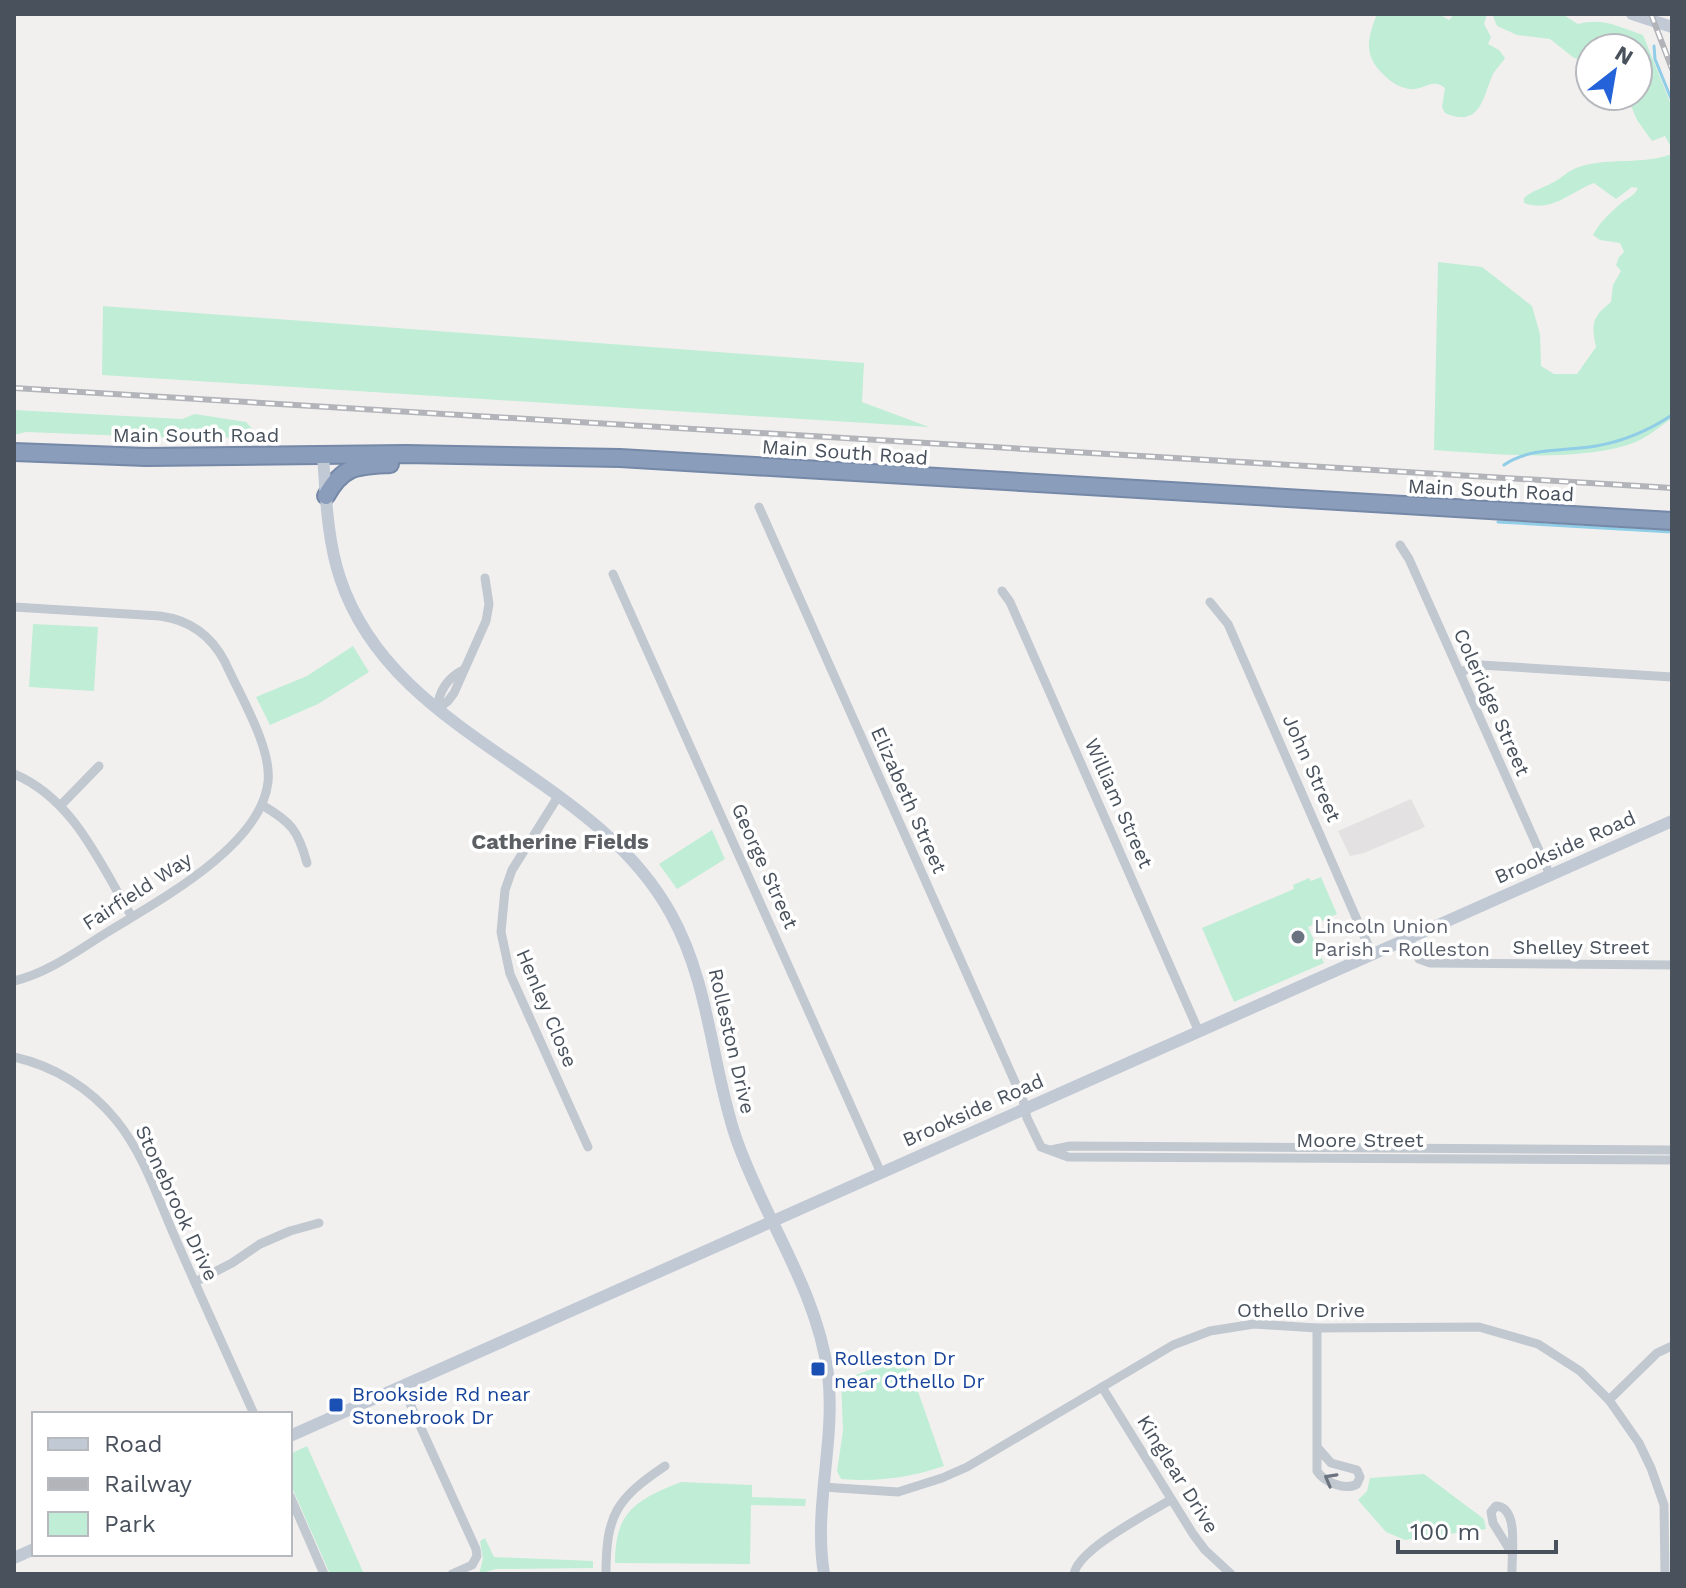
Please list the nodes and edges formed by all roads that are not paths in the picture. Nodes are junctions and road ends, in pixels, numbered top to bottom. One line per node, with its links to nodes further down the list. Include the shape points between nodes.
1 (1632, 14): 2 (street)
2 (1672, 27)
3 (14, 452): 5 (highway, Main South Road)
4 (490, 454): 5 (highway, Main South Road); 6 (highway, via 474,460 356,467 339,476); 8 (highway, Main South Road)
5 (323, 456): 6 (street, Rolleston Drive)
6 (326, 496): 17 (street, Rolleston Drive, via 335,563 359,621 393,669)
7 (759, 507): 33 (street, Elizabeth Street)
8 (1672, 521)
9 (1400, 545): 15 (street, Coleridge Street)
10 (613, 574): 38 (street, George Street)
11 (485, 578): 17 (street, via 486,621 454,693)
12 (1002, 591): 31 (street, William Street)
13 (1210, 602): 28 (street, John Street, via 1228,624)
14 (14, 607): 22 (street, Fairfield Way, via 174,618 209,637 266,758 269,778)
15 (1460, 672): 16 (street, via 1481,665); 25 (street, Coleridge Street)
16 (1672, 677)
17 (437, 709): 20 (street, Rolleston Drive)
18 (99, 766): 21 (street)
19 (14, 774): 21 (street)
20 (559, 795): 34 (street, Henley Close, via 512,870 501,932 510,974); 39 (street, Rolleston Drive, via 626,851 655,887 678,929 701,986 737,1141)
21 (61, 805): 26 (street)
22 (262, 805): 24 (street, via 298,834); 26 (street, Fairfield Way, via 207,868)
23 (1672, 821): 25 (street, Brookside Road)
24 (307, 863)
25 (1550, 875): 27 (street, Brookside Road)
26 (132, 917): 30 (street, Fairfield Way, via 48,968)
27 (1409, 938): 28 (street, Brookside Road); 29 (street, Shelley Street, via 1419,959 1430,963)
28 (1372, 954): 31 (street, Brookside Road)
29 (1672, 965)
30 (14, 981)
31 (1199, 1032): 33 (street, Brookside Road)
32 (14, 1057): 41 (street, Stonebrook Drive, via 75,1082 117,1121 149,1176)
33 (1025, 1109): 36 (street, via 1039,1144); 38 (street, Brookside Road)
34 (588, 1147)
35 (1672, 1150): 36 (street, Moore Street, via 1070,1146)
36 (1048, 1151): 37 (street, Moore Street, via 1068,1157)
37 (1672, 1160)
38 (881, 1173): 39 (street, Brookside Road)
39 (771, 1221): 44 (street, Brookside Road); 51 (street, Rolleston Drive, via 812,1312 825,1359 830,1418)
40 (319, 1223): 41 (street, via 260,1244)
41 (195, 1282): 47 (street, Stonebrook Drive)
42 (1317, 1328): 45 (street, Othello Drive, via 1254,1324 1210,1331 1173,1345); 46 (street, Othello Drive, via 1496,1331 1538,1344 1580,1371); 49 (street)
43 (1672, 1346): 46 (street, via 1657,1353)
44 (402, 1386): 48 (street, Brookside Road); 56 (street, via 476,1549 472,1565)
45 (1102, 1387): 51 (street, Othello Drive, via 942,1478 898,1492); 52 (street, Kinglear Drive)
46 (1609, 1400): 62 (street, Othello Drive, via 1639,1443 1663,1501)
47 (253, 1412)
48 (292, 1435)
49 (1317, 1447): 49 (street, one-way to 49, via 1331,1463 1357,1470 1357,1484 1347,1488 1320,1476)
50 (665, 1466): 57 (street, via 636,1487 615,1512)
51 (823, 1487): 58 (street, Rolleston Drive)
52 (1170, 1500): 59 (street, via 1095,1547); 60 (street, Kinglear Drive, via 1205,1550)
53 (292, 1501): 55 (street)
54 (1511, 1552): 61 (street)
55 (324, 1574)
56 (452, 1574)
57 (606, 1574)
58 (824, 1574)
59 (1074, 1574)
60 (1231, 1574)
61 (1512, 1574)
62 (1665, 1574)

